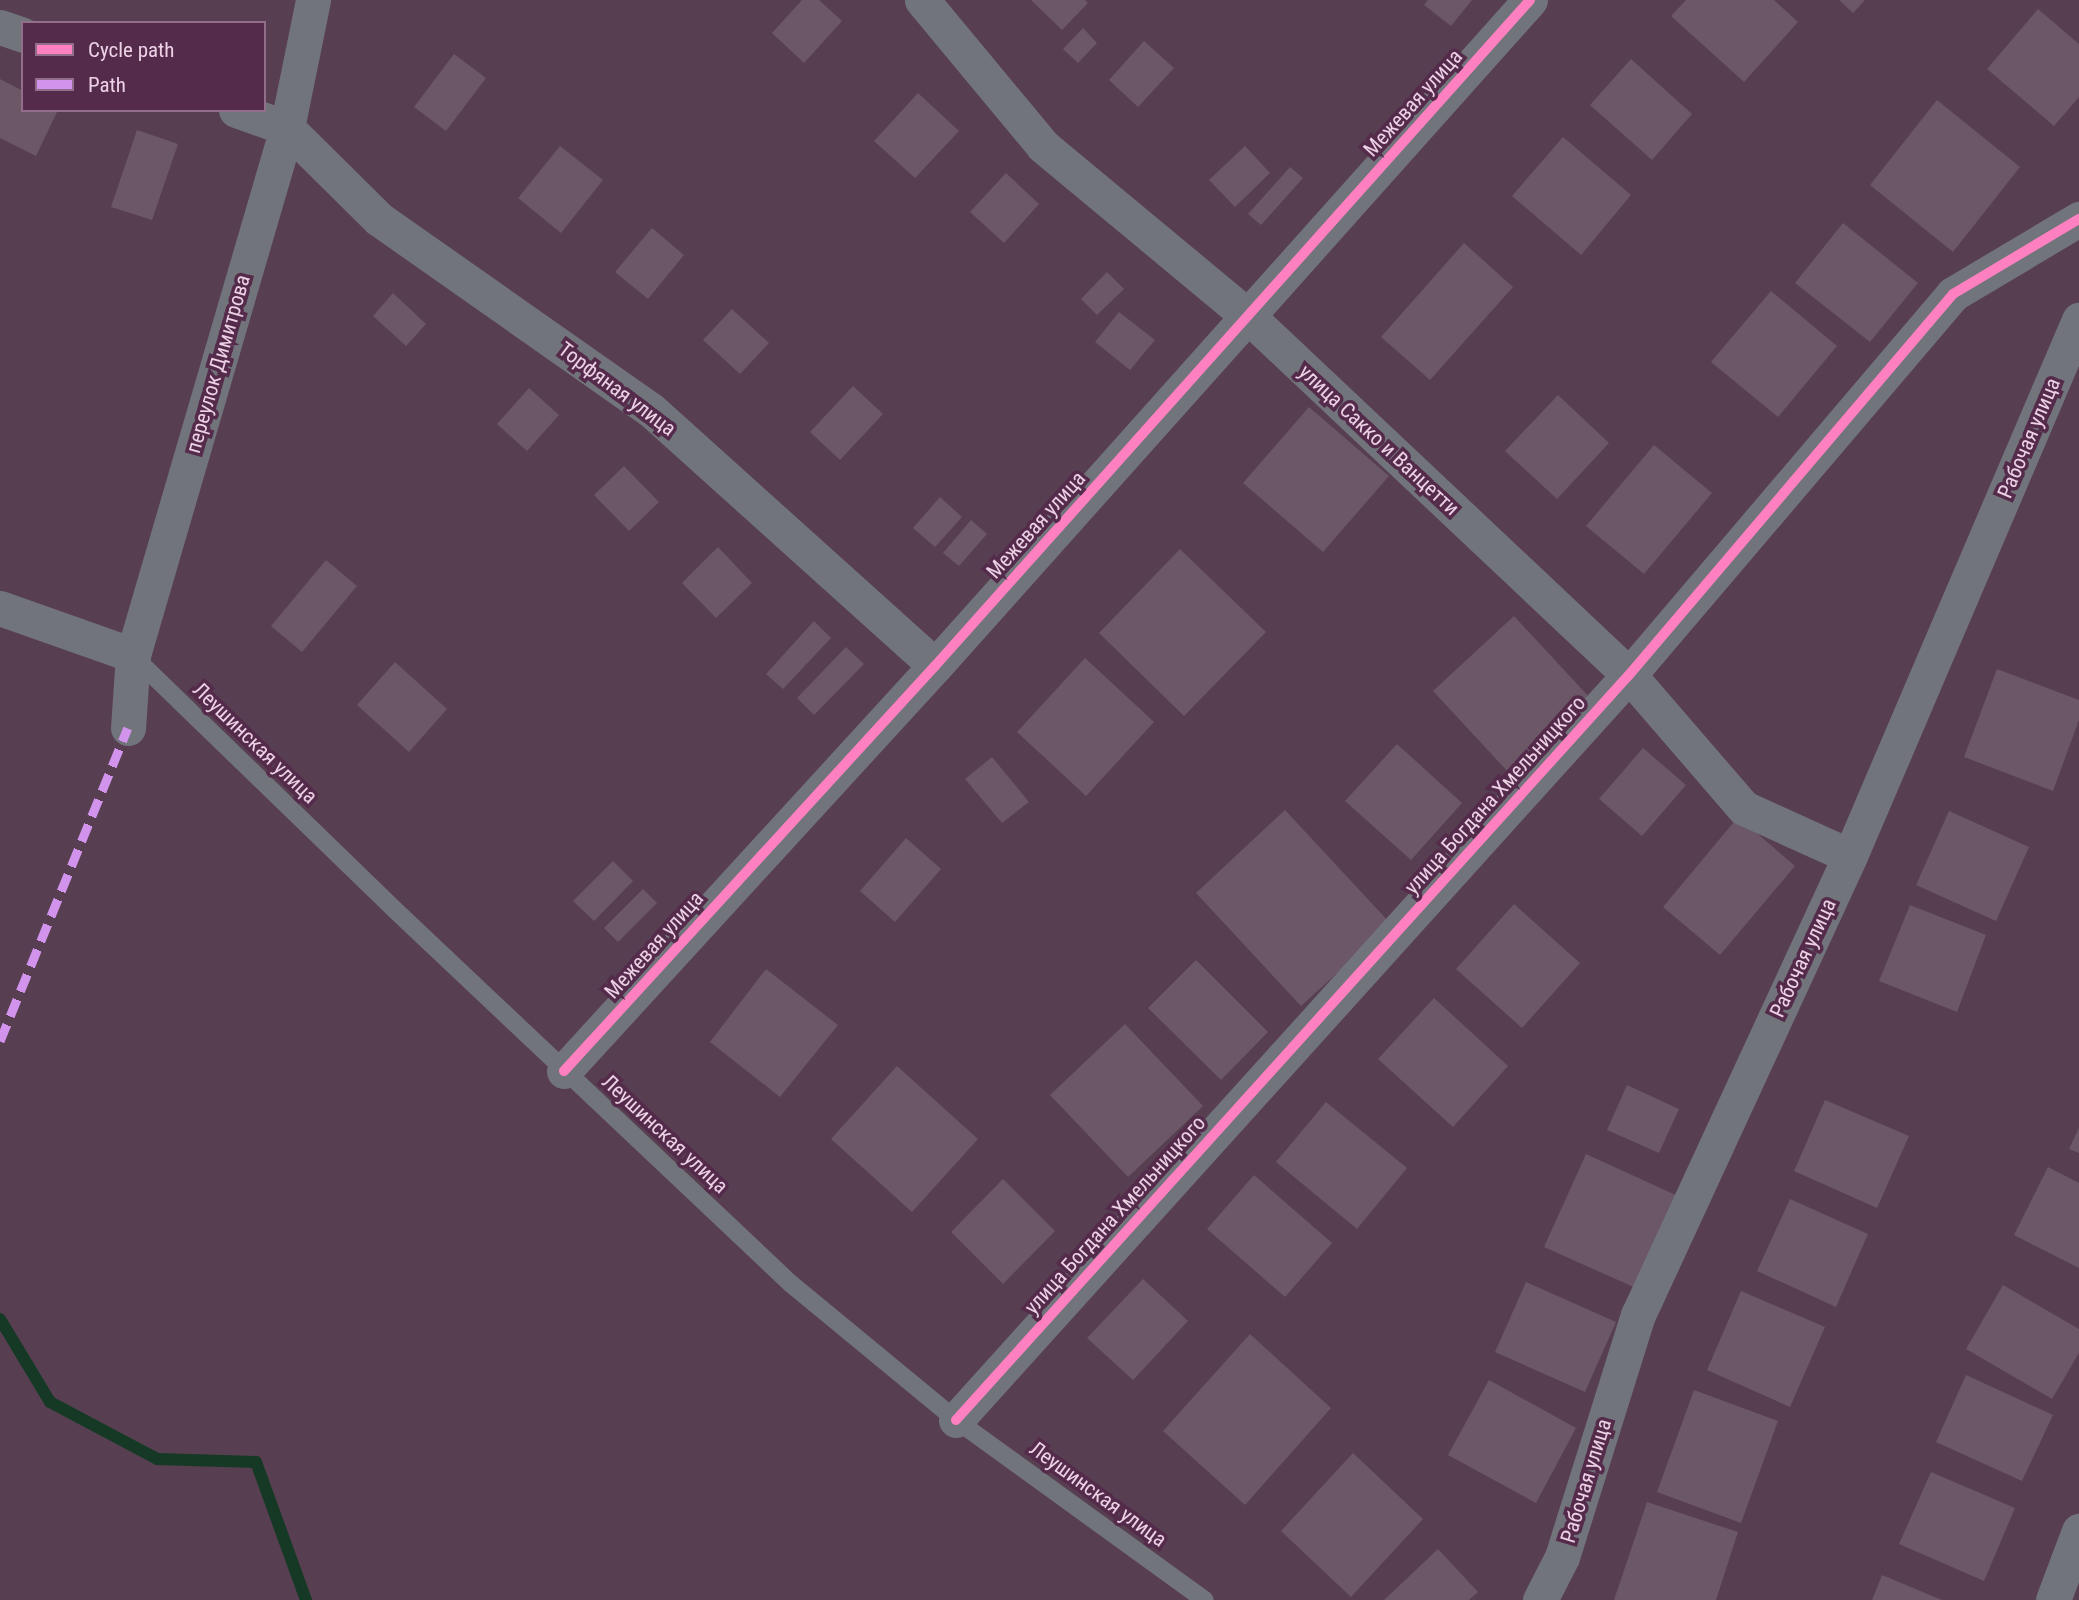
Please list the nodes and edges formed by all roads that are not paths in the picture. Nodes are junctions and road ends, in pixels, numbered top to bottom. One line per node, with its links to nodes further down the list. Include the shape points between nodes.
1 (313, 0): 7 (street, переулок Димитрова)
2 (922, 0): 9 (street, улица Сакко и Ванцетти, via 1043,146)
3 (1530, 0): 9 (street, Межевая улица)
4 (0, 27): 5 (street)
5 (21, 34)
6 (242, 112): 7 (street)
7 (287, 128): 12 (street, переулок Димитрова); 13 (street, Торфяная улица, via 379,219 651,410)
8 (2079, 219): 14 (street, улица Богдана Хмельницкого, via 1953,293)
9 (1249, 317): 13 (street, Межевая улица); 14 (street, улица Сакко и Ванцетти)
10 (2079, 320): 16 (street, Рабочая улица)
11 (0, 608): 12 (street)
12 (132, 655): 15 (street, переулок Димитрова); 17 (lane, Леушинская улица)
13 (935, 666): 17 (street, Межевая улица)
14 (1629, 675): 16 (street, улица Сакко и Ванцетти, via 1744,808); 18 (street, улица Богдана Хмельницкого)
15 (128, 728)
16 (1850, 856): 21 (street, Рабочая улица, via 1638,1315 1562,1558)
17 (564, 1071): 18 (lane, Леушинская улица, via 790,1283)
18 (956, 1420): 20 (lane, Леушинская улица)
19 (2079, 1531): 22 (street)
20 (1205, 1600)
21 (1540, 1600)
22 (2053, 1600)

